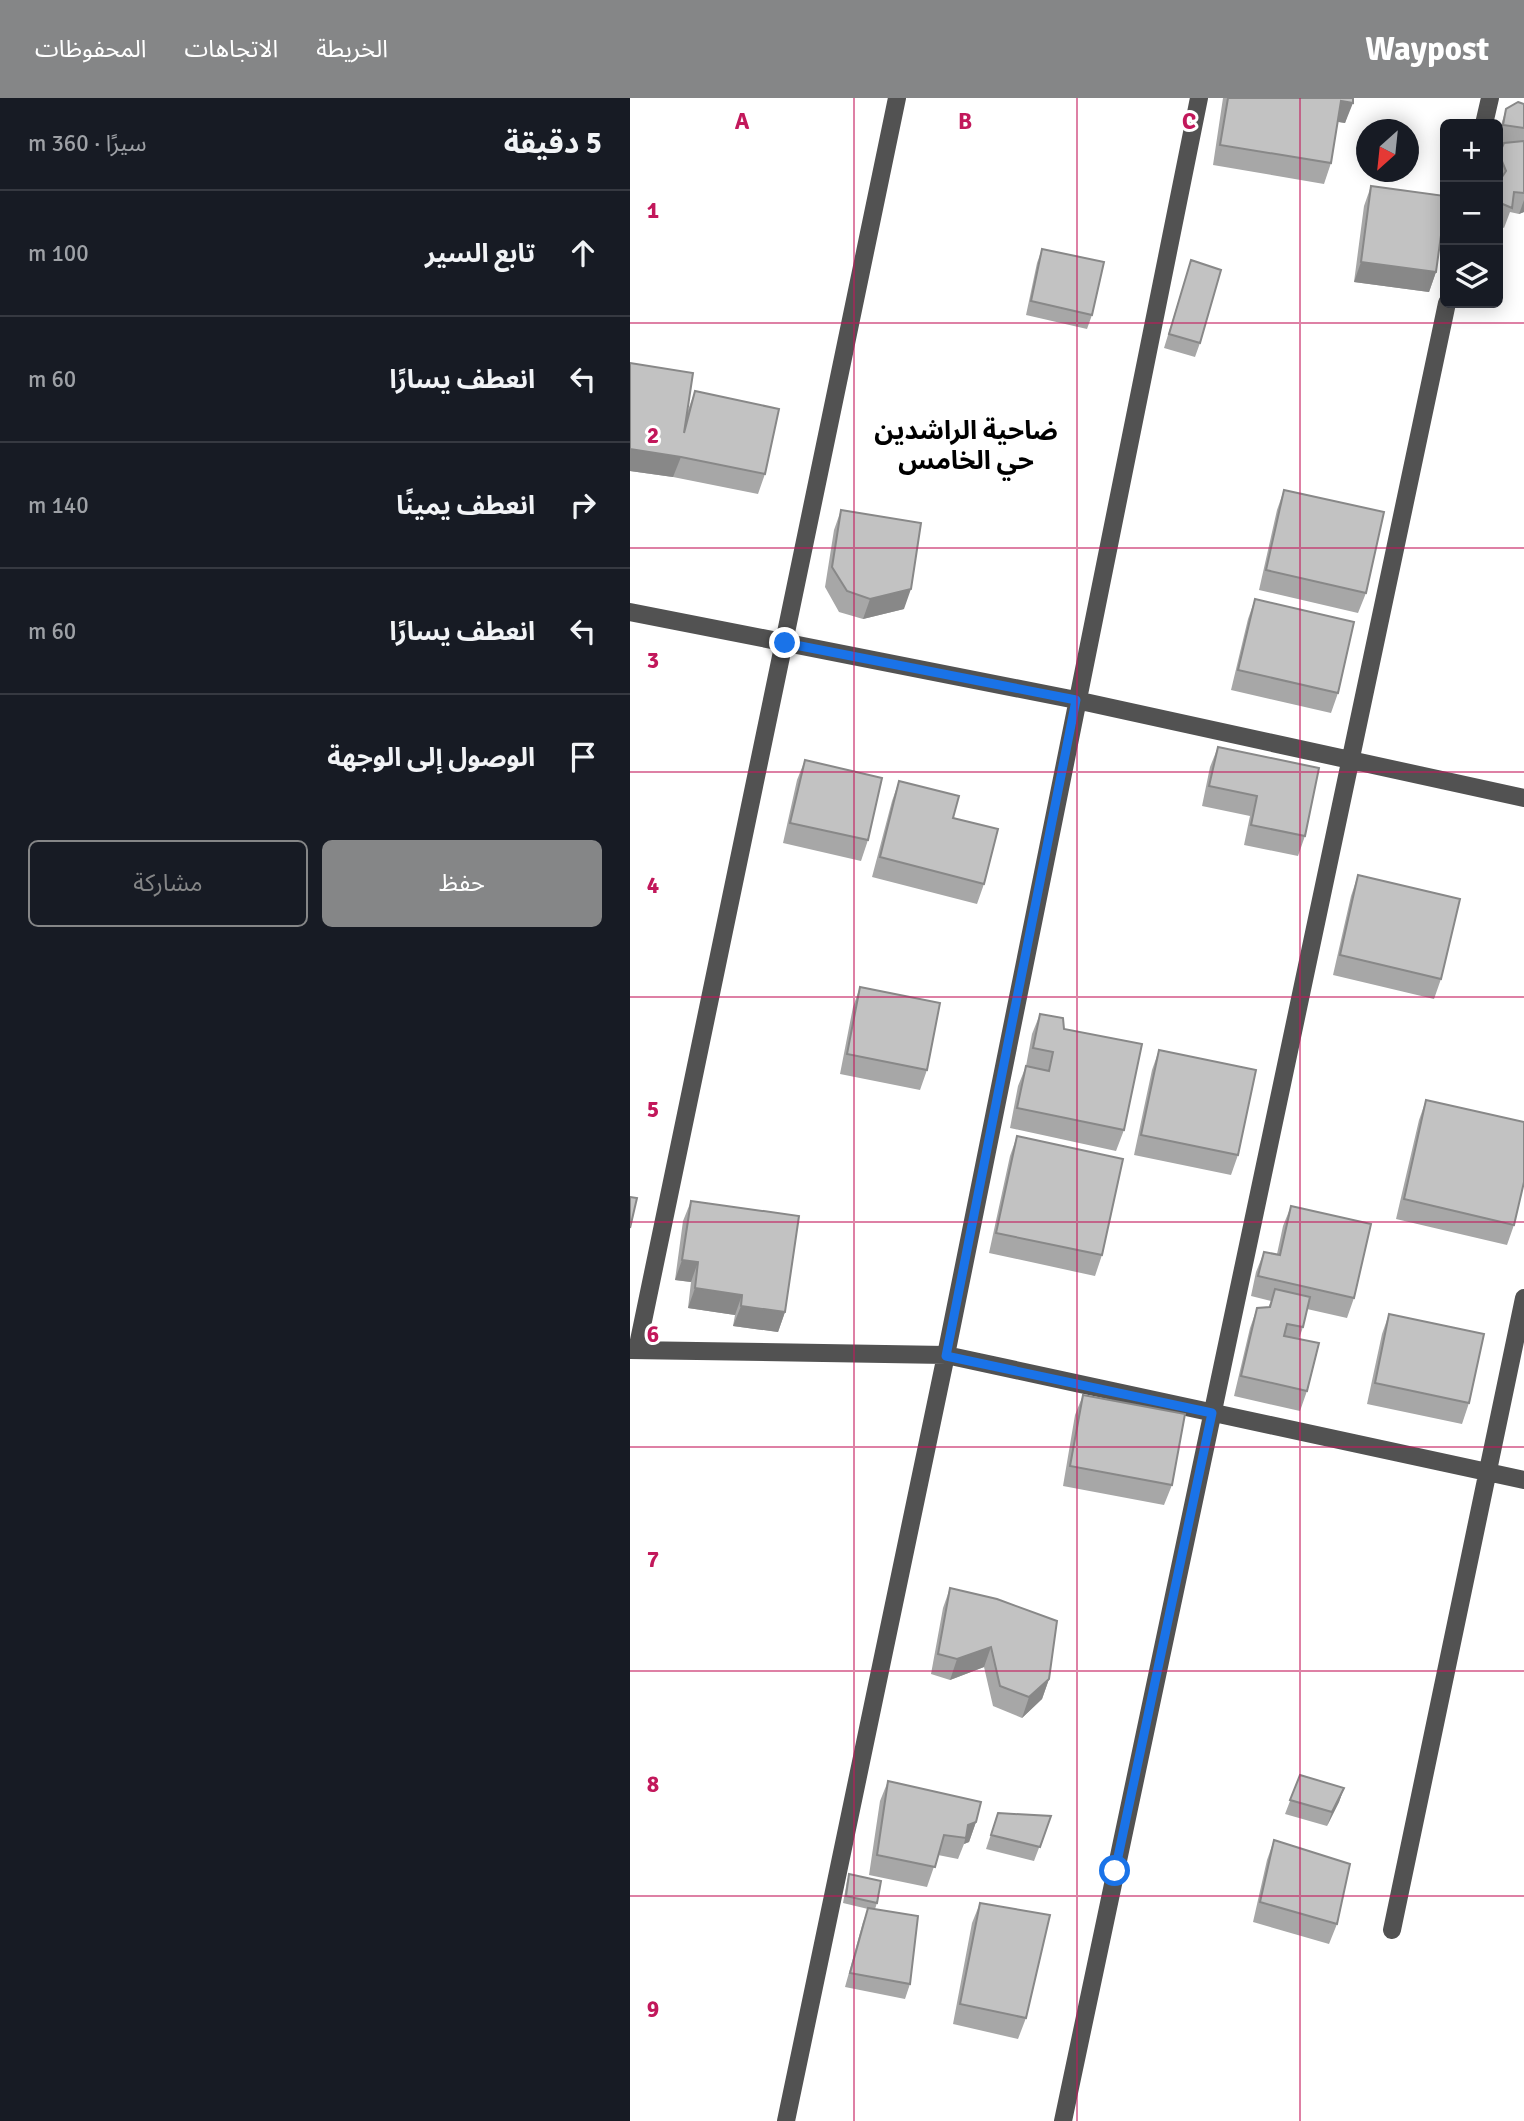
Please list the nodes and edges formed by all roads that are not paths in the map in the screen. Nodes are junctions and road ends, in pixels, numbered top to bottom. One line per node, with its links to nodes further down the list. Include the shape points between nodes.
1 (897, 98): 7 (street)
2 (1199, 98): 8 (street)
3 (1490, 98): 4 (street)
4 (1485, 119)
5 (1446, 308): 9 (street)
6 (630, 612): 7 (street)
7 (785, 643): 8 (street); 12 (street)
8 (1076, 700): 9 (street); 13 (street)
9 (1350, 760): 10 (street); 14 (street)
10 (1524, 797)
11 (1524, 1298): 15 (street)
12 (634, 1350): 13 (street)
13 (946, 1356): 14 (street); 18 (street)
14 (1212, 1413): 15 (street); 19 (street)
15 (1488, 1472): 16 (street); 17 (street)
16 (1524, 1480)
17 (1392, 1930)
18 (786, 2121)
19 (1063, 2121)

